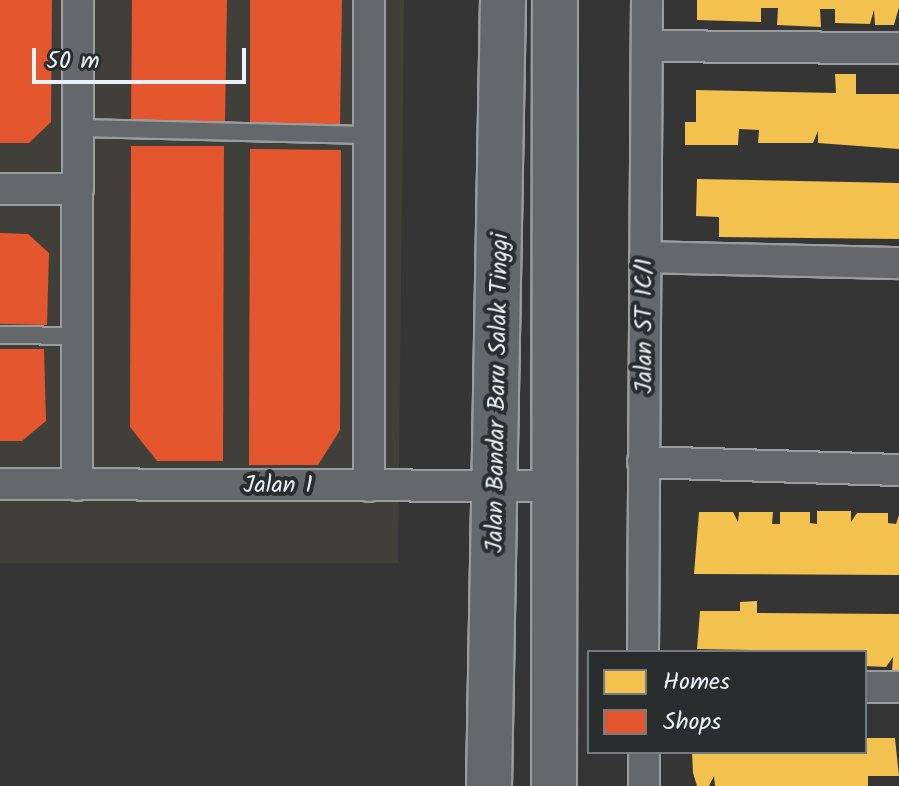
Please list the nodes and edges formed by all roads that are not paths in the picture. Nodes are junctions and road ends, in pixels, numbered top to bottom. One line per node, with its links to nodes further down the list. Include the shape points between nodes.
1 (78, 0): 8 (street)
2 (369, 0): 9 (street)
3 (503, 0): 19 (main road, Jalan Bandar Baru Salak Tinggi)
4 (555, 0): 22 (main road)
5 (647, 0): 6 (street, Jalan ST 1C/1)
6 (647, 46): 7 (street); 12 (street, Jalan ST 1C/1)
7 (899, 48)
8 (78, 128): 9 (lane); 11 (street)
9 (369, 135): 21 (street)
10 (0, 189): 11 (street)
11 (78, 189): 15 (street)
12 (645, 257): 13 (street); 16 (street, Jalan ST 1C/1)
13 (899, 263)
14 (0, 335): 15 (lane)
15 (77, 336): 20 (street)
16 (643, 462): 17 (street); 23 (street, Jalan ST 1C/1)
17 (899, 470)
18 (0, 484): 20 (street, Jalan 1)
19 (495, 484): 21 (street, Jalan 1); 22 (street, Jalan 1); 27 (main road, Jalan Bandar Baru Salak Tinggi)
20 (77, 485): 21 (street, Jalan 1)
21 (369, 486)
22 (555, 486): 28 (main road)
23 (643, 650)
24 (867, 687): 25 (street)
25 (899, 687)
26 (644, 754): 29 (street)
27 (486, 779)
28 (554, 786)
29 (644, 786)

